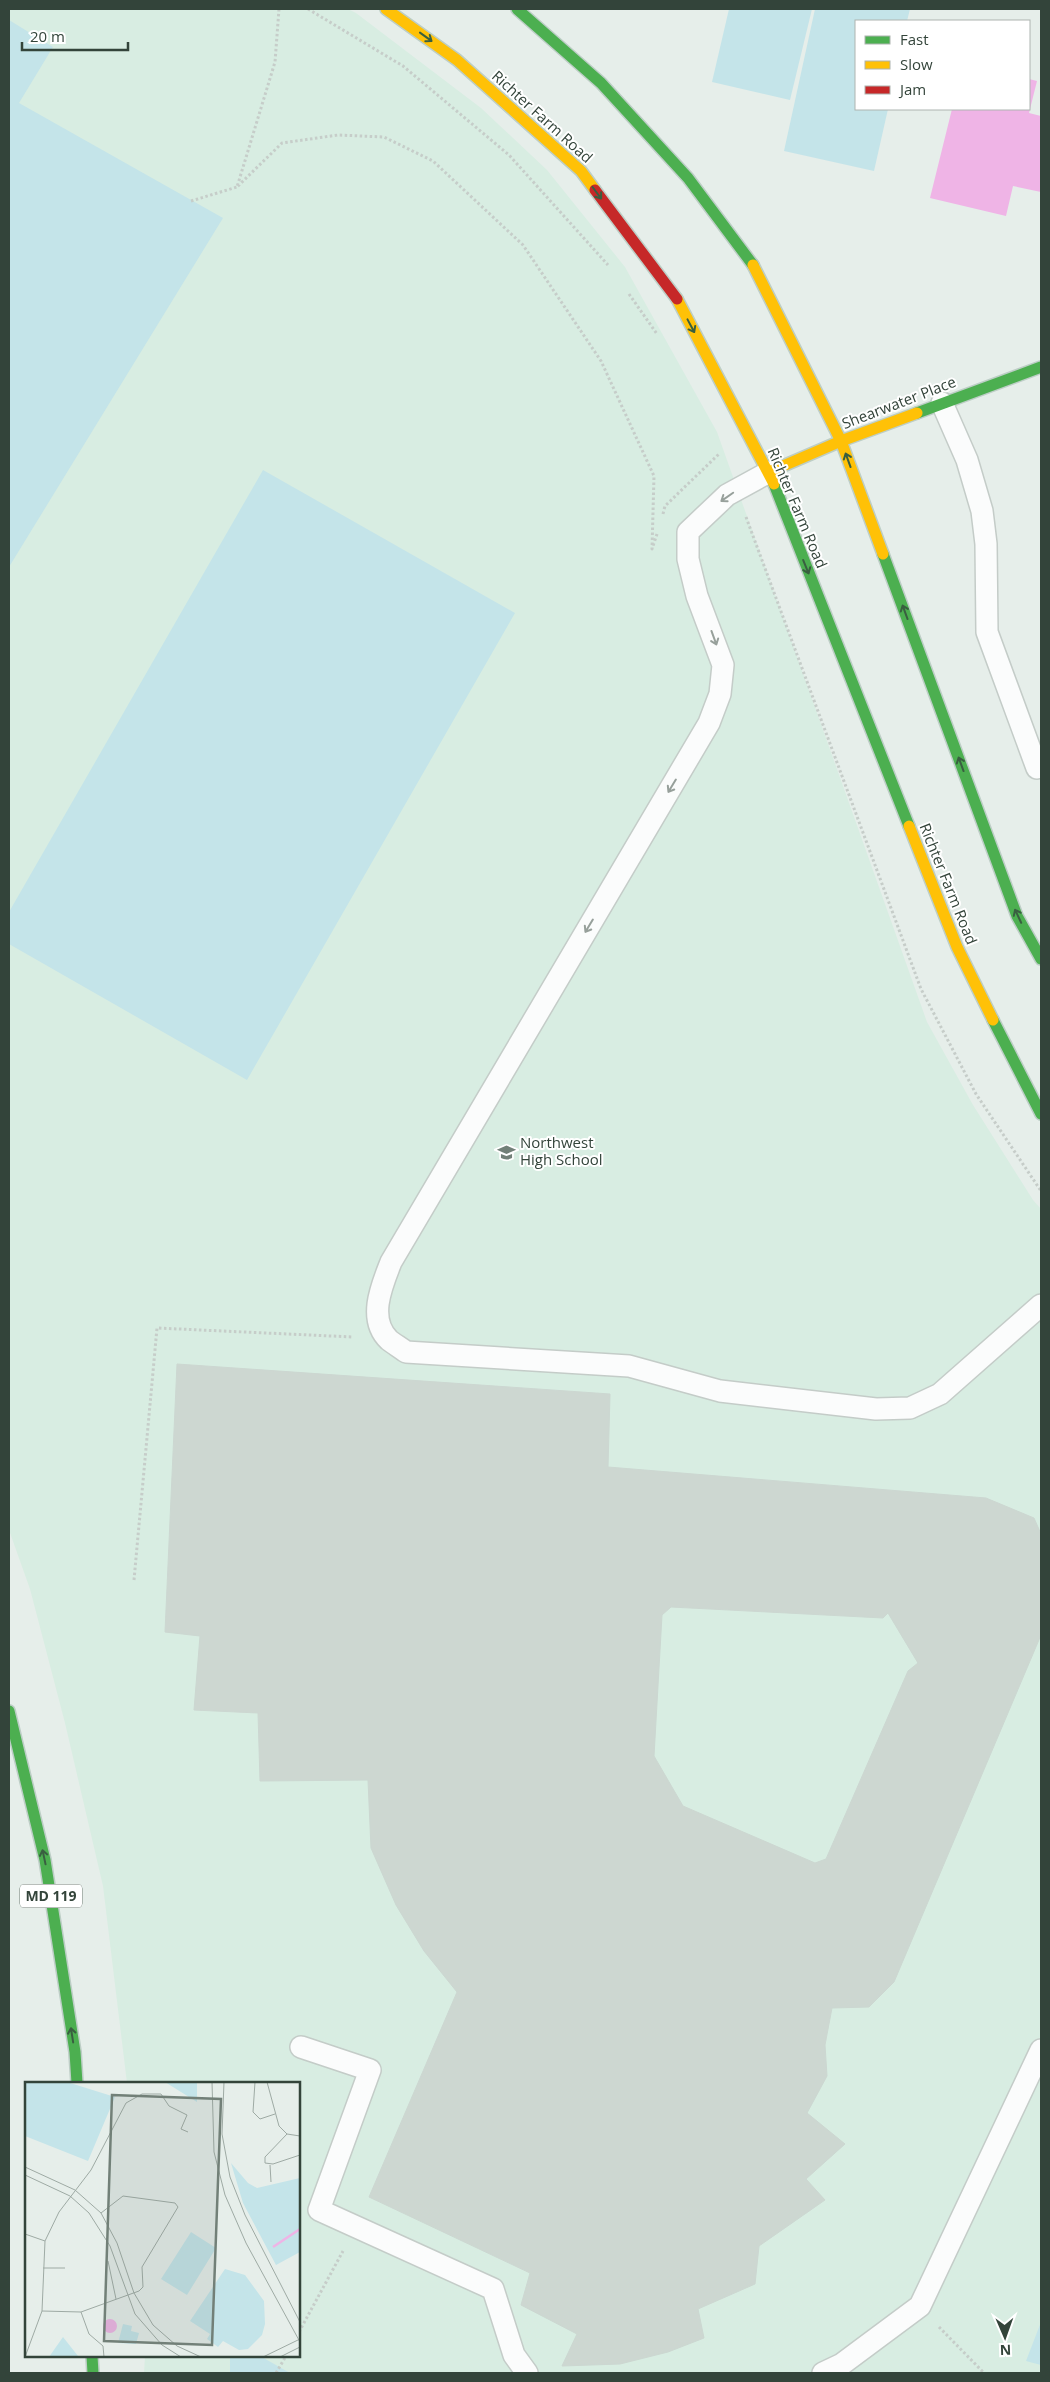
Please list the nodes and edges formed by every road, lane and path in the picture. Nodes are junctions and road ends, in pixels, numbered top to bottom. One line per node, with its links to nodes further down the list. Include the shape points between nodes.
1 (280, 9): 5 (path, via 275,62)
2 (308, 9): 7 (path, via 403,66 510,155)
3 (386, 9): 15 (main road, Richter Farm Road, one-way to 15, via 457,60 581,171 679,302)
4 (517, 9): 12 (main road, via 601,83 688,178 747,256)
5 (237, 186): 6 (path); 18 (path, via 282,143 338,134 384,137 433,161 523,245 601,361 654,476 652,549)
6 (192, 201)
7 (615, 273)
8 (626, 288): 9 (path)
9 (658, 336)
10 (1041, 366): 11 (main road, Shearwater Place)
11 (942, 403): 12 (main road, Shearwater Place); 19 (lane, via 967,460 982,511 986,544 987,632)
12 (841, 441): 15 (main road, Shearwater Place); 20 (main road, one-way to 12, via 1017,916)
13 (716, 444): 14 (path)
14 (720, 453): 16 (path); 17 (path, via 665,506)
15 (769, 472): 16 (lane); 21 (main road, Richter Farm Road, one-way to 21, via 957,947)
16 (736, 490): 22 (path, via 921,989 976,1094); 24 (lane, one-way to 24, via 709,510 688,532 688,559 697,596 723,664 720,694 709,723 391,1262 379,1292 378,1321)
17 (662, 515)
18 (657, 532)
19 (1037, 768)
20 (1041, 959)
21 (1041, 1114)
22 (1041, 1191)
23 (1041, 1305): 24 (lane, via 940,1394 910,1408 876,1409 720,1391 629,1366 406,1352)
24 (388, 1339): 25 (path, via 157,1328)
25 (134, 1580)
26 (9, 1711): 29 (main road, MD 119, one-way to 26, via 75,2052 46,1860)
27 (301, 2047): 30 (lane, via 370,2070 319,2210)
28 (1041, 2050): 31 (lane)
29 (76, 2082)
30 (357, 2227): 32 (path); 37 (lane, via 493,2289 514,2355)
31 (920, 2306): 38 (lane, via 842,2364); 39 (path)
32 (300, 2330)
33 (92, 2357): 35 (main road)
34 (285, 2357): 36 (path)
35 (92, 2373)
36 (276, 2373)
37 (527, 2373)
38 (823, 2373)
39 (984, 2373)

